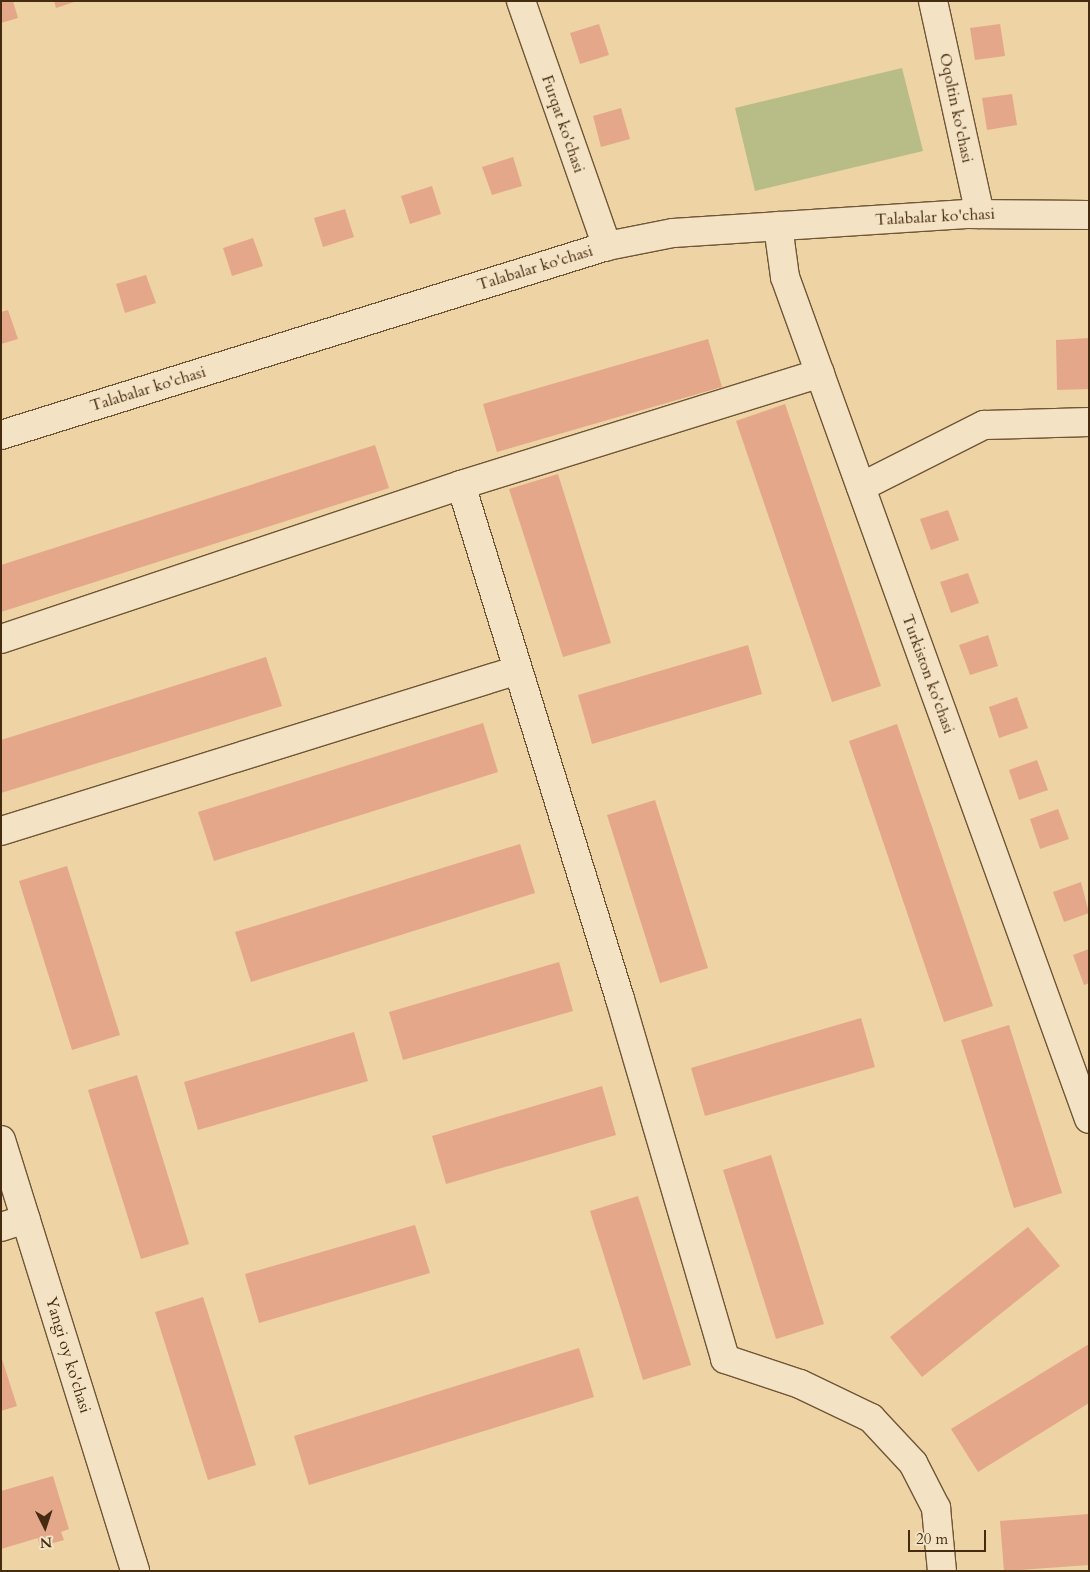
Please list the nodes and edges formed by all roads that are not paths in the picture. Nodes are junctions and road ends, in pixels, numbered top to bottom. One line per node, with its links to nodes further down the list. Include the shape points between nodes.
1 (521, 1): 6 (street, Furqat ko'chasi)
2 (933, 1): 3 (street, Oqoltin ko'chasi)
3 (980, 214): 4 (street, Talabalar ko'chasi); 5 (street, Talabalar ko'chasi)
4 (1089, 215)
5 (778, 226): 6 (street, Talabalar ko'chasi, via 673,232); 7 (street, Turkiston ko'chasi, via 785,277)
6 (607, 246): 9 (street, Talabalar ko'chasi)
7 (820, 373): 10 (street); 11 (street, Turkiston ko'chasi)
8 (1089, 422): 11 (street, via 984,425)
9 (1, 435)
10 (460, 485): 12 (street); 13 (street)
11 (860, 487): 15 (street, Turkiston ko'chasi)
12 (1, 639)
13 (518, 670): 14 (street); 19 (street, via 620,999 725,1359 800,1384 871,1418 913,1463 936,1508)
14 (1, 831)
15 (1089, 1119)
16 (1, 1140): 17 (street, Yangi oy ko'chasi)
17 (14, 1223): 18 (street, Yangi oy ko'chasi)
18 (135, 1571)
19 (942, 1571)

